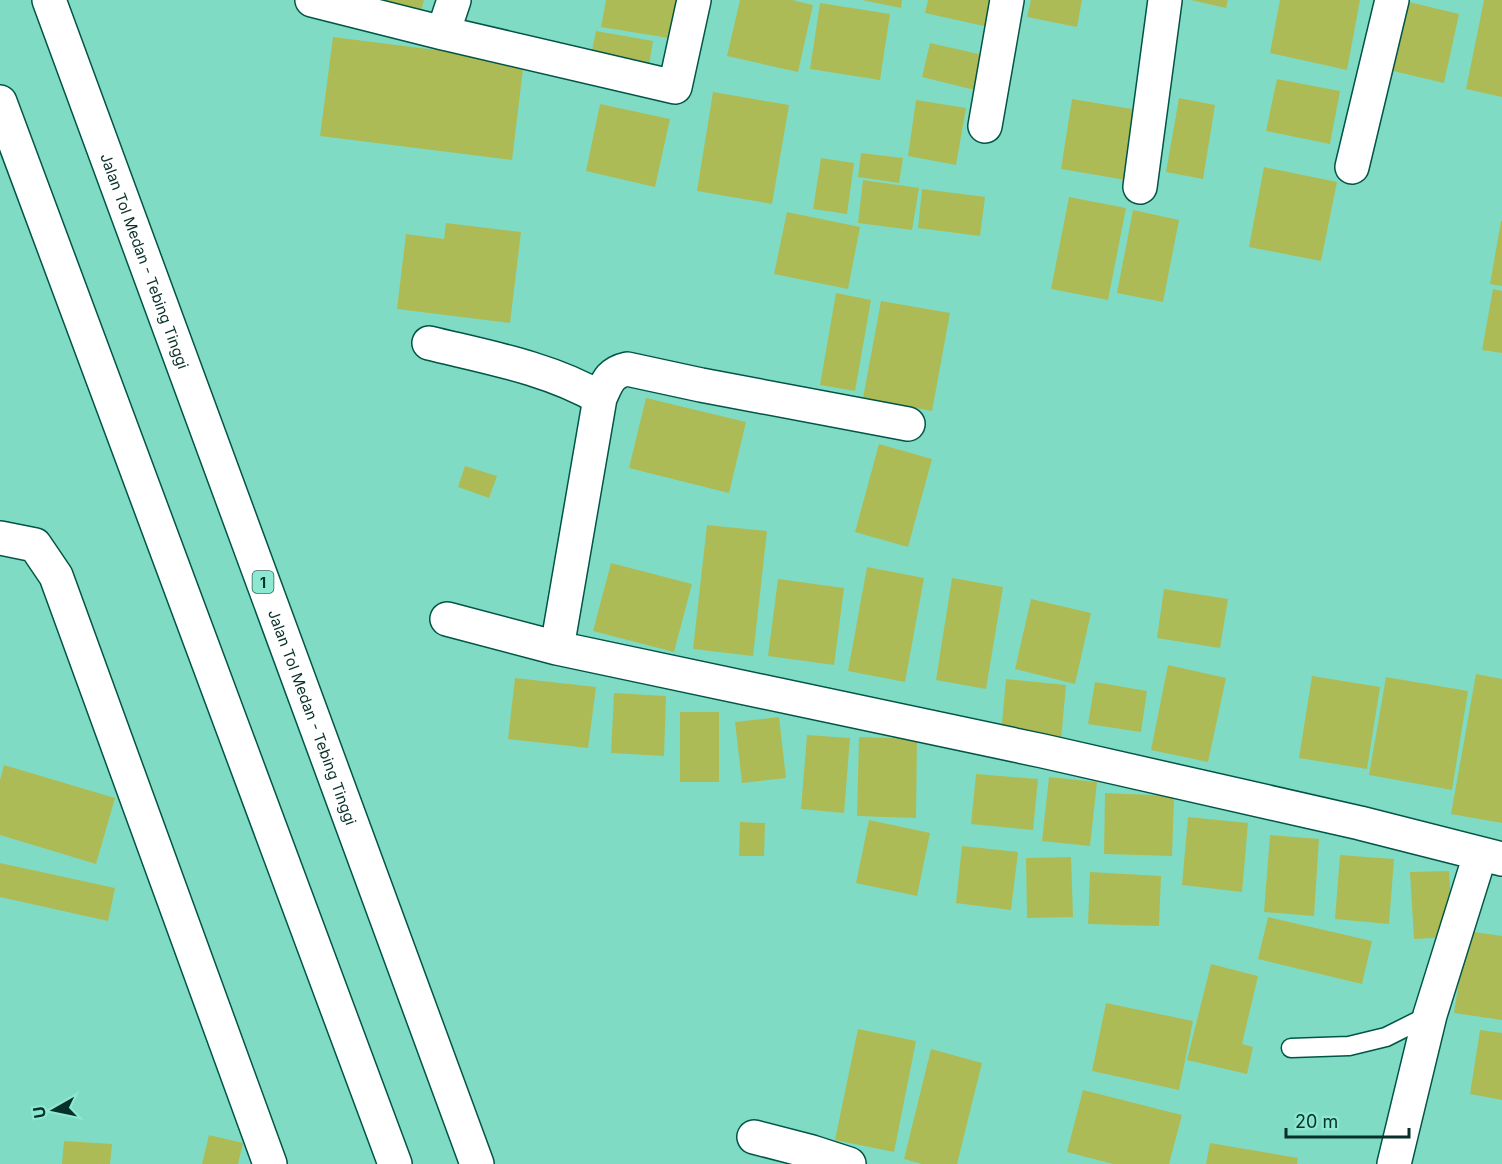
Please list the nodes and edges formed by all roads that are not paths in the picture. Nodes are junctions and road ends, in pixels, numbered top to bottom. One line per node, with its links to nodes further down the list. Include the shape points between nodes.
1 (49, 0): 25 (main road, Jalan Tol Medan - Tebing Tinggi / 1)
2 (312, 0): 8 (main road)
3 (454, 0): 8 (main road)
4 (694, 0): 8 (main road, via 675,87)
5 (1007, 0): 10 (main road)
6 (1165, 0): 12 (main road)
7 (1392, 0): 11 (main road)
8 (443, 33)
9 (0, 102): 24 (main road)
10 (985, 126)
11 (1353, 167)
12 (1140, 187)
13 (429, 343): 14 (main road, via 512,363)
14 (600, 398): 15 (main road, via 610,376 627,369); 18 (main road)
15 (908, 424)
16 (0, 538): 23 (main road, via 35,544 56,576)
17 (447, 619): 18 (main road)
18 (557, 648): 19 (main road, via 1043,751)
19 (1491, 857): 20 (main road)
20 (1430, 1014): 21 (lane, via 1386,1037 1349,1046); 27 (main road)
21 (1291, 1048)
22 (754, 1137): 26 (main road)
23 (270, 1164)
24 (395, 1164)
25 (477, 1164)
26 (849, 1164)
27 (1394, 1164)

